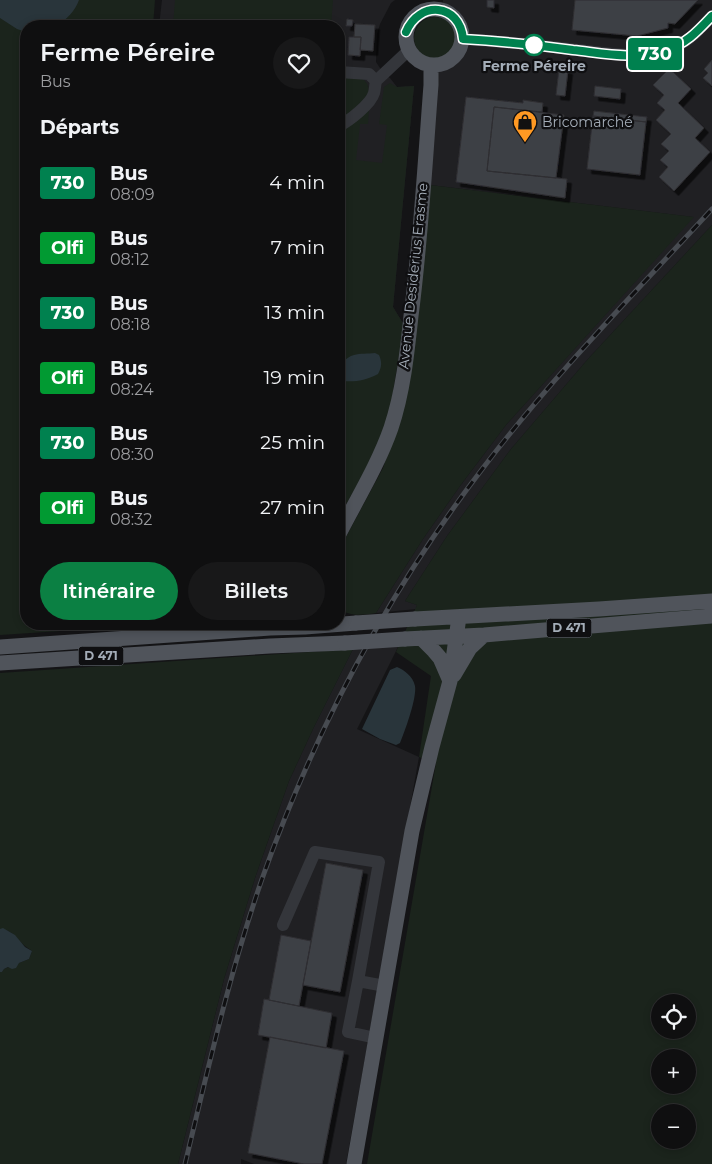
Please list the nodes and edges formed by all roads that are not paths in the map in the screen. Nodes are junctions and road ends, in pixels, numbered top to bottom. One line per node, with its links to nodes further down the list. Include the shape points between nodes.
1 (439, 4): 3 (main road, via 459,23); 4 (main road, via 422,11 410,23 406,32)
2 (712, 16): 3 (street, via 684,42 651,54 626,55)
3 (463, 39): 5 (main road, via 461,48 449,62)
4 (409, 50): 5 (main road, via 415,58); 7 (street)
5 (431, 66): 9 (main road, Avenue Desiderius Erasme, via 416,281 399,400 376,462)
6 (345, 72): 7 (street, via 369,74)
7 (376, 81): 8 (street, via 369,102)
8 (345, 123)
9 (345, 522)
10 (712, 601): 12 (main road, D 471)
11 (712, 616): 16 (main road, D 471)
12 (458, 617): 13 (main road, D 471, bridge); 17 (main road)
13 (346, 622)
14 (221, 630): 20 (main road, D 471)
15 (305, 630): 19 (main road)
16 (484, 635): 17 (main road, D 471); 22 (main road, via 470,648)
17 (456, 636): 18 (main road, D 471); 22 (main road)
18 (421, 638): 19 (main road, D 471, bridge); 22 (main road, via 440,658)
19 (306, 645): 21 (main road, D 471)
20 (0, 647)
21 (0, 663)
22 (450, 681): 25 (main road, via 412,831)
23 (284, 925): 24 (street, via 315,852 379,862)
24 (358, 981): 25 (street); 26 (street, via 348,1032)
25 (385, 986): 26 (main road)
26 (376, 1038): 27 (main road)
27 (354, 1164)

